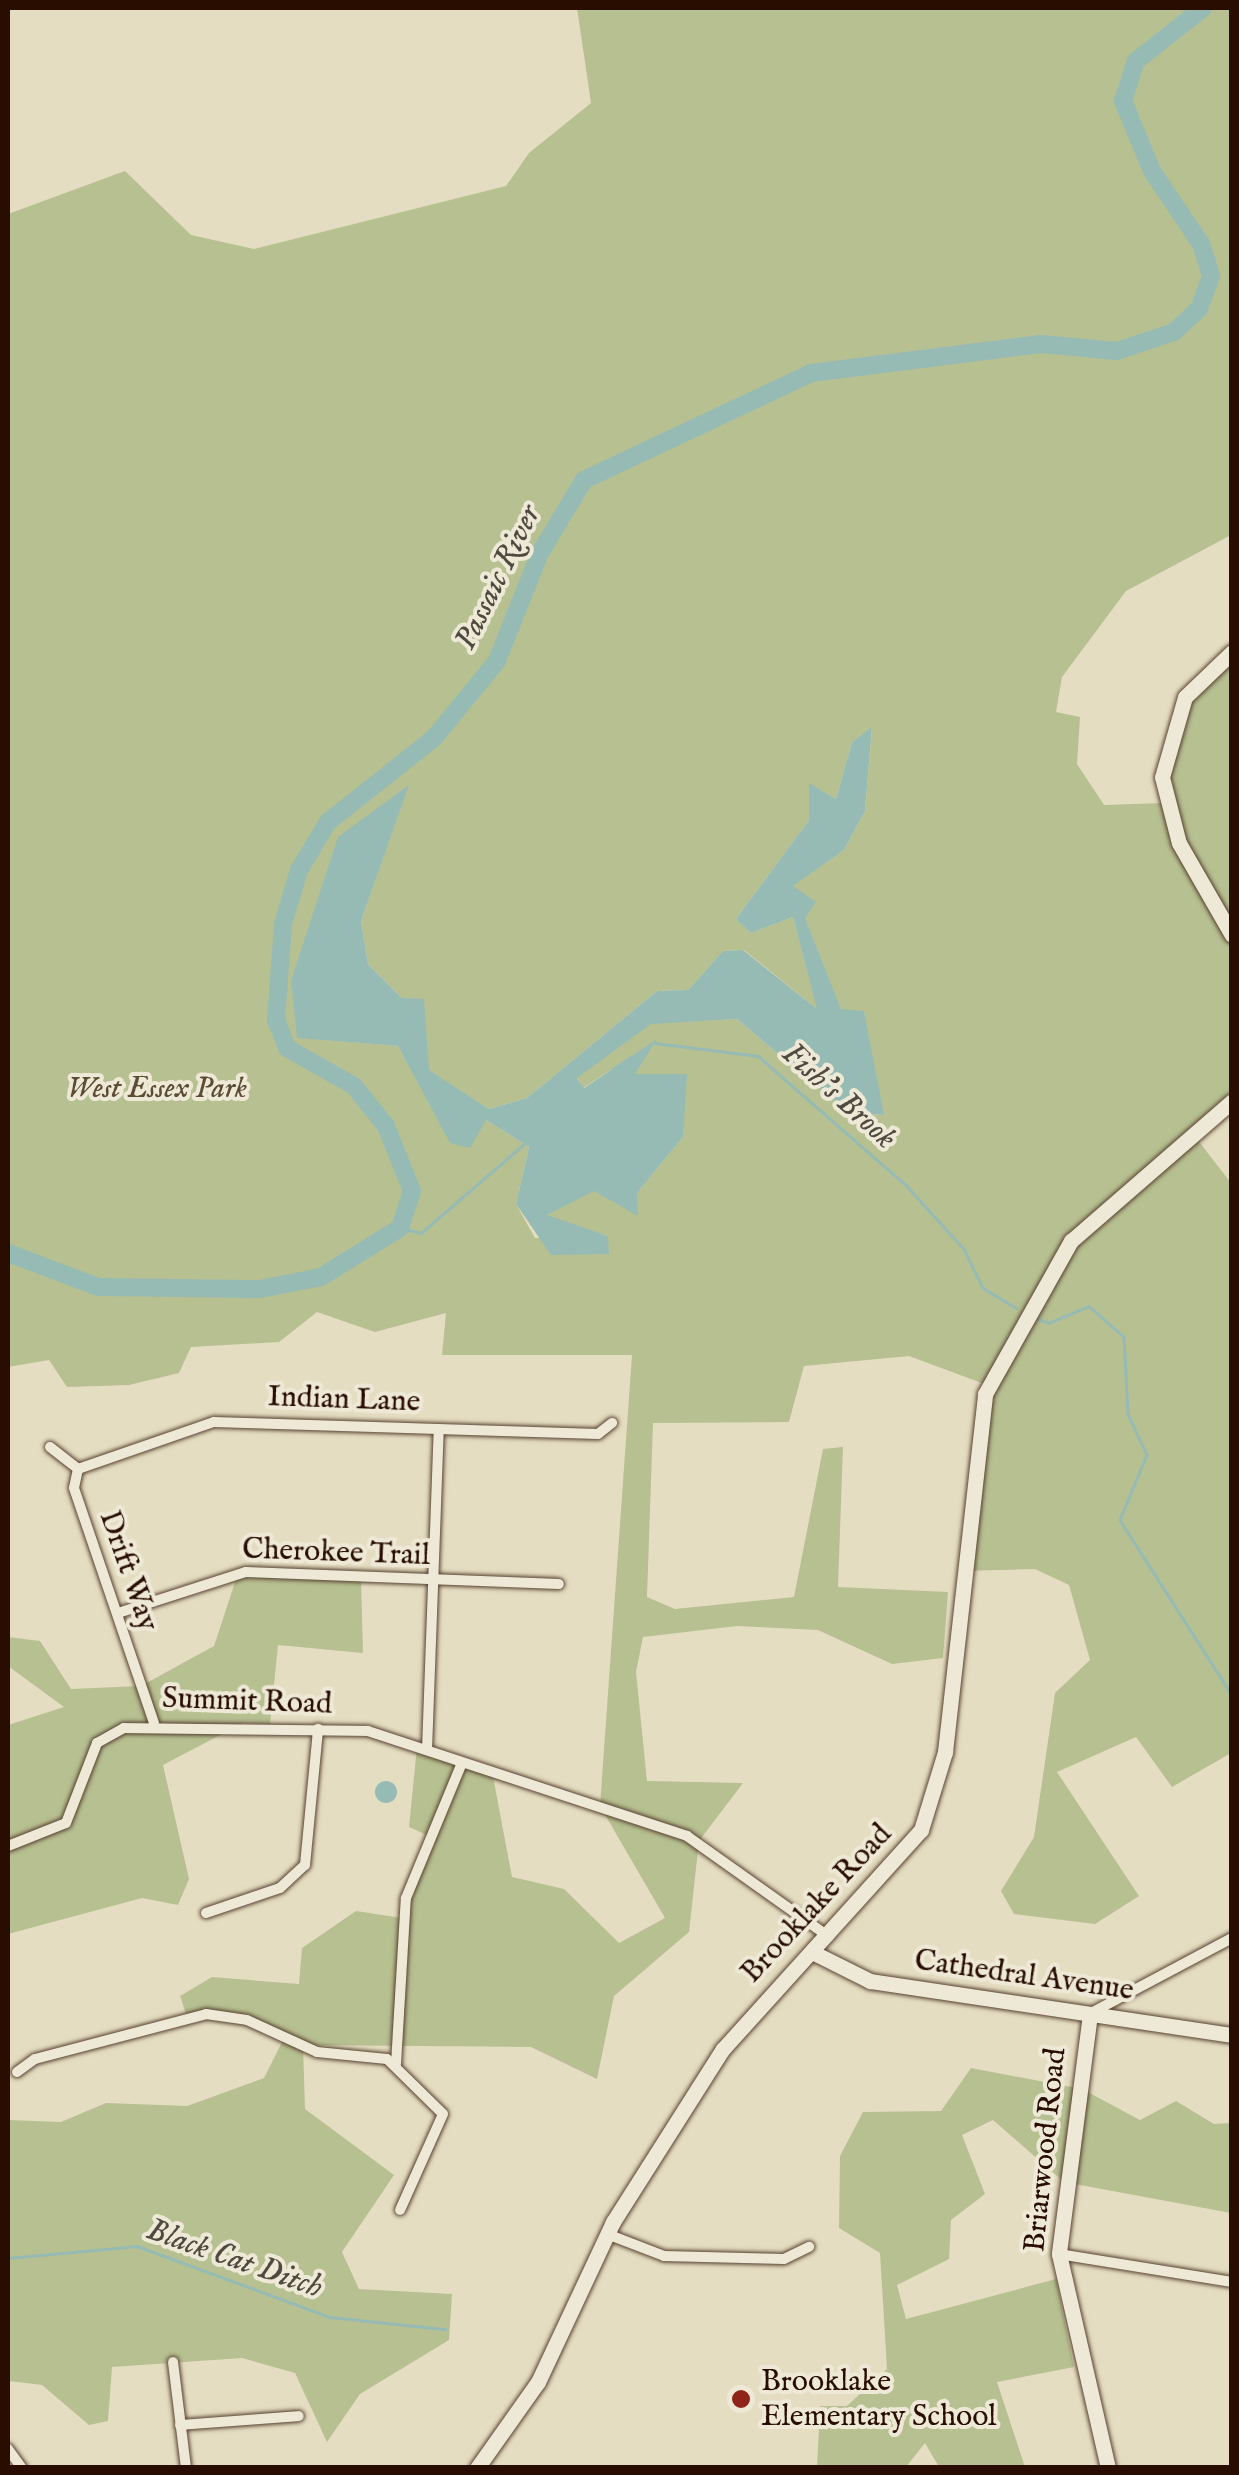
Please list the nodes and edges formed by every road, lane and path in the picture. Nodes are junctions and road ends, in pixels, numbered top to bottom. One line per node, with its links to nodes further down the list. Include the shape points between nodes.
1 (1232, 652): 2 (street, via 1185,696 1162,777 1179,843)
2 (1232, 935)
3 (1232, 1101): 17 (street, Brooklake Road, via 1084,1227 999,1364 974,1436 940,1778 910,1849)
4 (612, 1423): 5 (street, Indian Lane, via 598,1434)
5 (439, 1429): 7 (street, Indian Lane, via 214,1422); 8 (street)
6 (50, 1447): 7 (street)
7 (78, 1469): 10 (street, Drift Way, via 74,1488)
8 (434, 1581): 9 (street, Cherokee Trail); 10 (street, Cherokee Trail, via 232,1574); 13 (street)
9 (559, 1584)
10 (118, 1613): 11 (street, Drift Way)
11 (154, 1723): 12 (street, Summit Road); 15 (street, Summit Road, via 104,1737 66,1822)
12 (318, 1729): 13 (street, Summit Road, via 368,1731); 16 (street, via 306,1865 280,1888)
13 (427, 1750): 14 (street, Summit Road)
14 (462, 1763): 17 (street, via 701,1842); 22 (street, via 406,1898)
15 (8, 1846)
16 (206, 1913)
17 (830, 1938): 19 (street, Brooklake Road)
18 (1232, 1938): 20 (street)
19 (814, 1953): 20 (street, Cathedral Avenue, via 859,1979); 25 (street, Brooklake Road, via 738,2029)
20 (1090, 2014): 21 (street, Cathedral Avenue); 27 (street, Briarwood Road)
21 (1232, 2035)
22 (396, 2064): 23 (street, via 317,2052 247,2020 206,2014 35,2058); 24 (street, via 443,2114)
23 (18, 2072)
24 (400, 2210)
25 (607, 2234): 26 (street, via 664,2256 784,2259); 35 (street, Brooklake Road, via 551,2358)
26 (808, 2247)
27 (1058, 2254): 28 (street); 36 (street, Briarwood Road)
28 (1232, 2282)
29 (173, 2362): 31 (street)
30 (299, 2416): 31 (street)
31 (180, 2424): 34 (street)
32 (8, 2449): 33 (street)
33 (22, 2468)
34 (186, 2468)
35 (477, 2468)
36 (1108, 2468)

